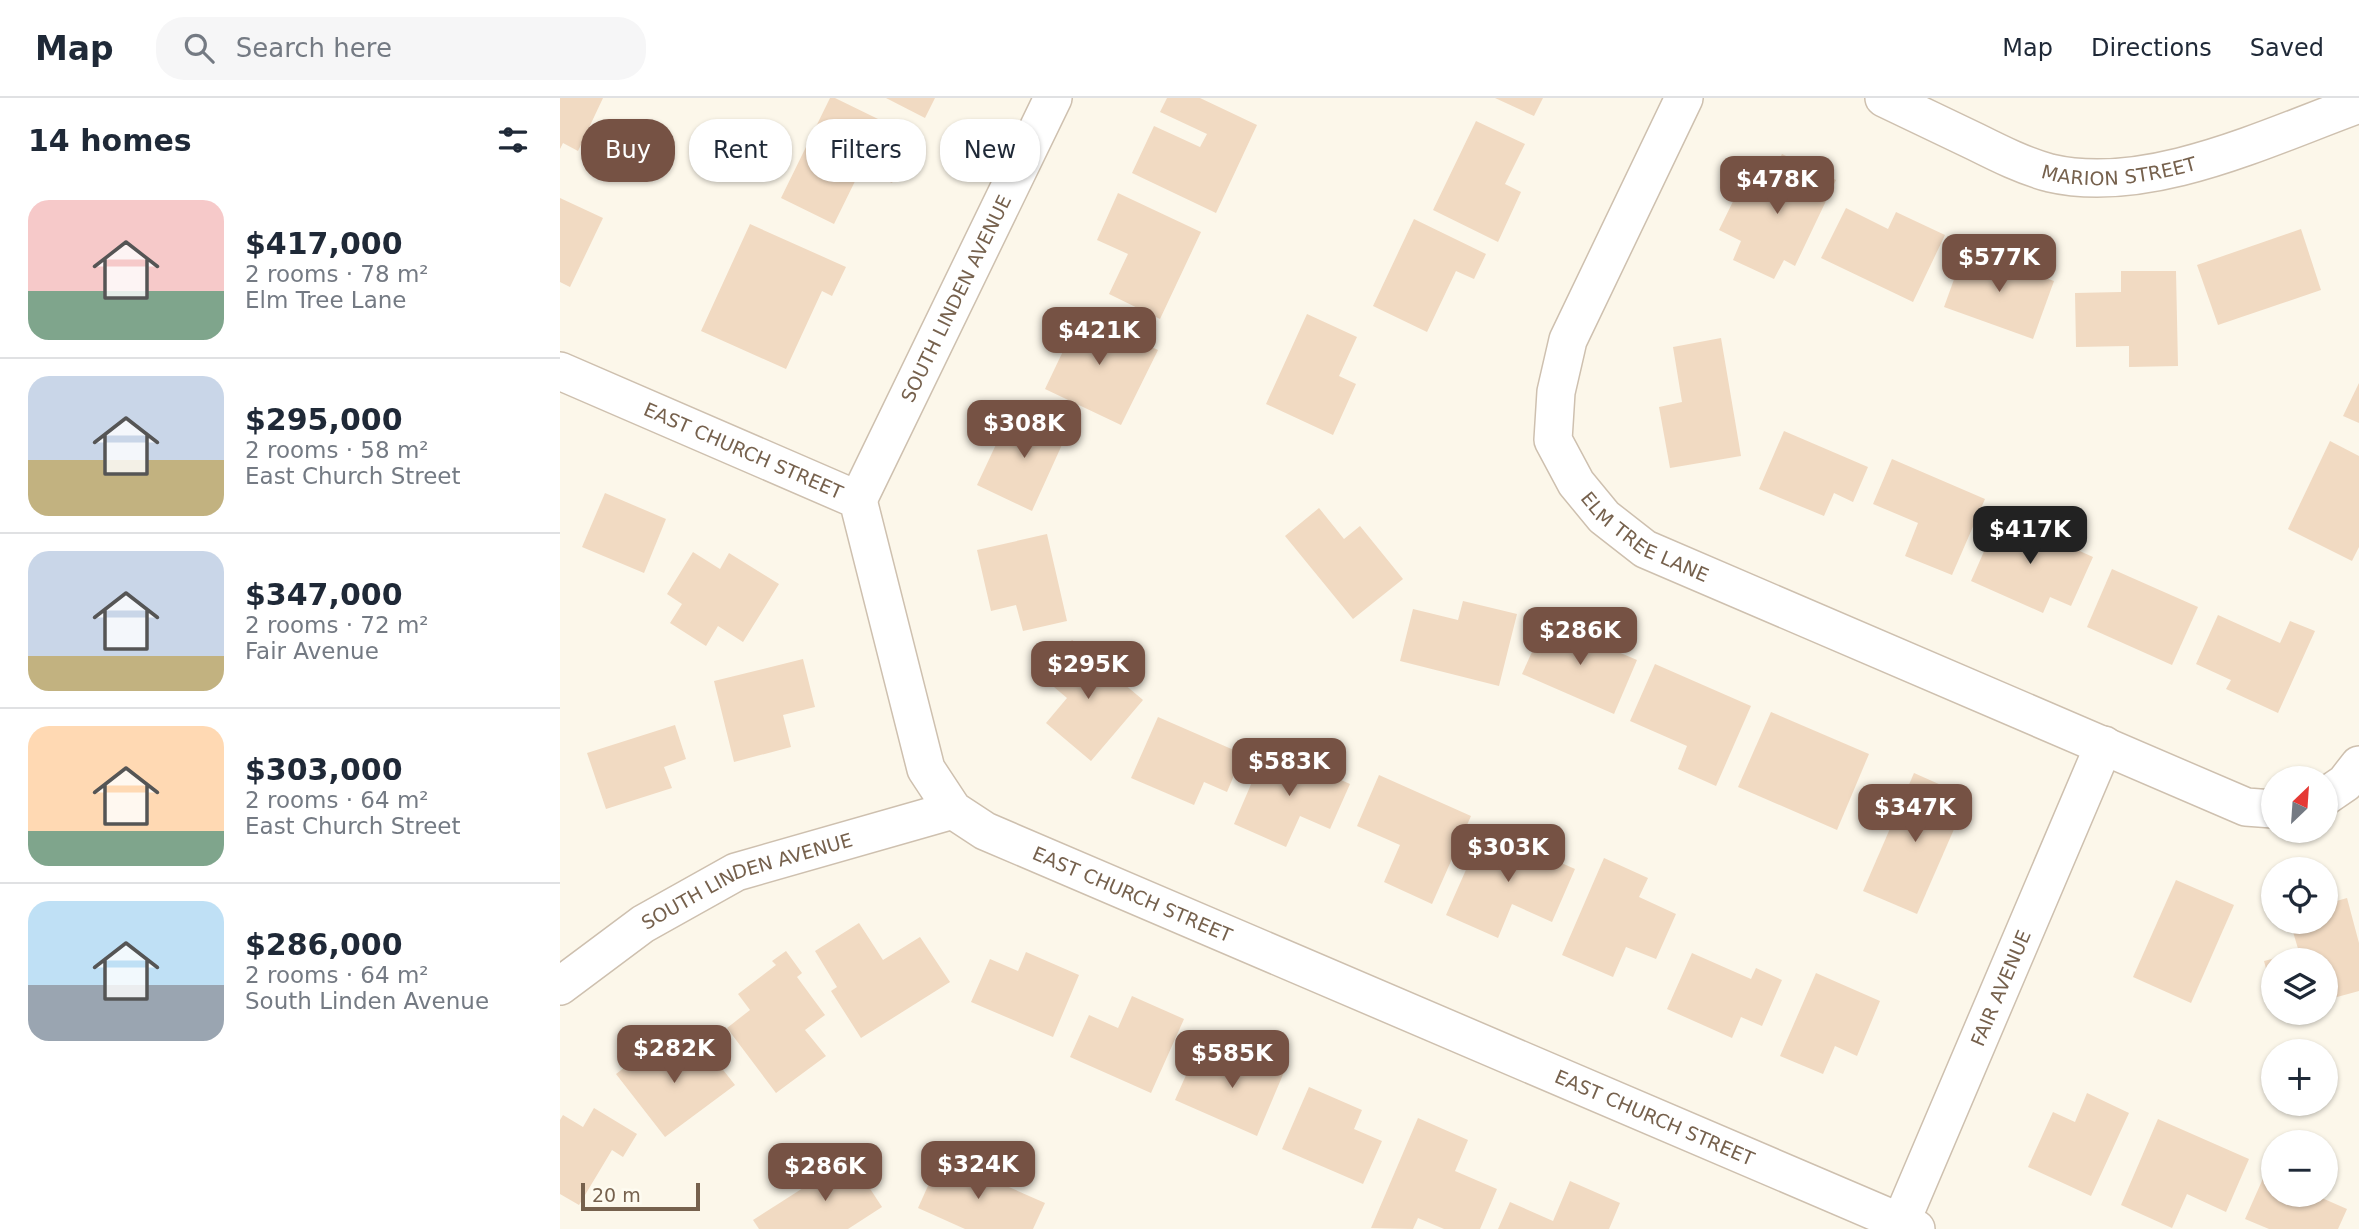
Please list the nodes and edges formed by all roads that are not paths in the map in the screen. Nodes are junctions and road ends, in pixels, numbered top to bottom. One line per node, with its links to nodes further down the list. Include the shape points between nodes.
1 (1053, 98): 6 (street, SOUTH LINDEN AVENUE)
2 (1684, 98): 7 (street, ELM TREE LANE, via 1568,340 1556,392 1553,440 1576,483 1604,516 1645,549)
3 (1884, 98): 4 (street, MARION STREET, via 2023,165 2051,173 2109,178 2149,174 2214,157)
4 (2359, 104)
5 (560, 371): 6 (street, EAST CHURCH STREET)
6 (858, 500): 11 (street, EAST CHURCH STREET, via 926,769)
7 (2104, 745): 10 (street, ELM TREE LANE, via 2246,807); 13 (street, FAIR AVENUE)
8 (2359, 765): 9 (street)
9 (2338, 788)
10 (2261, 808)
11 (953, 810): 12 (street, SOUTH LINDEN AVENUE, via 736,872 643,924); 13 (street, EAST CHURCH STREET, via 985,831)
12 (560, 986)
13 (1905, 1227)

